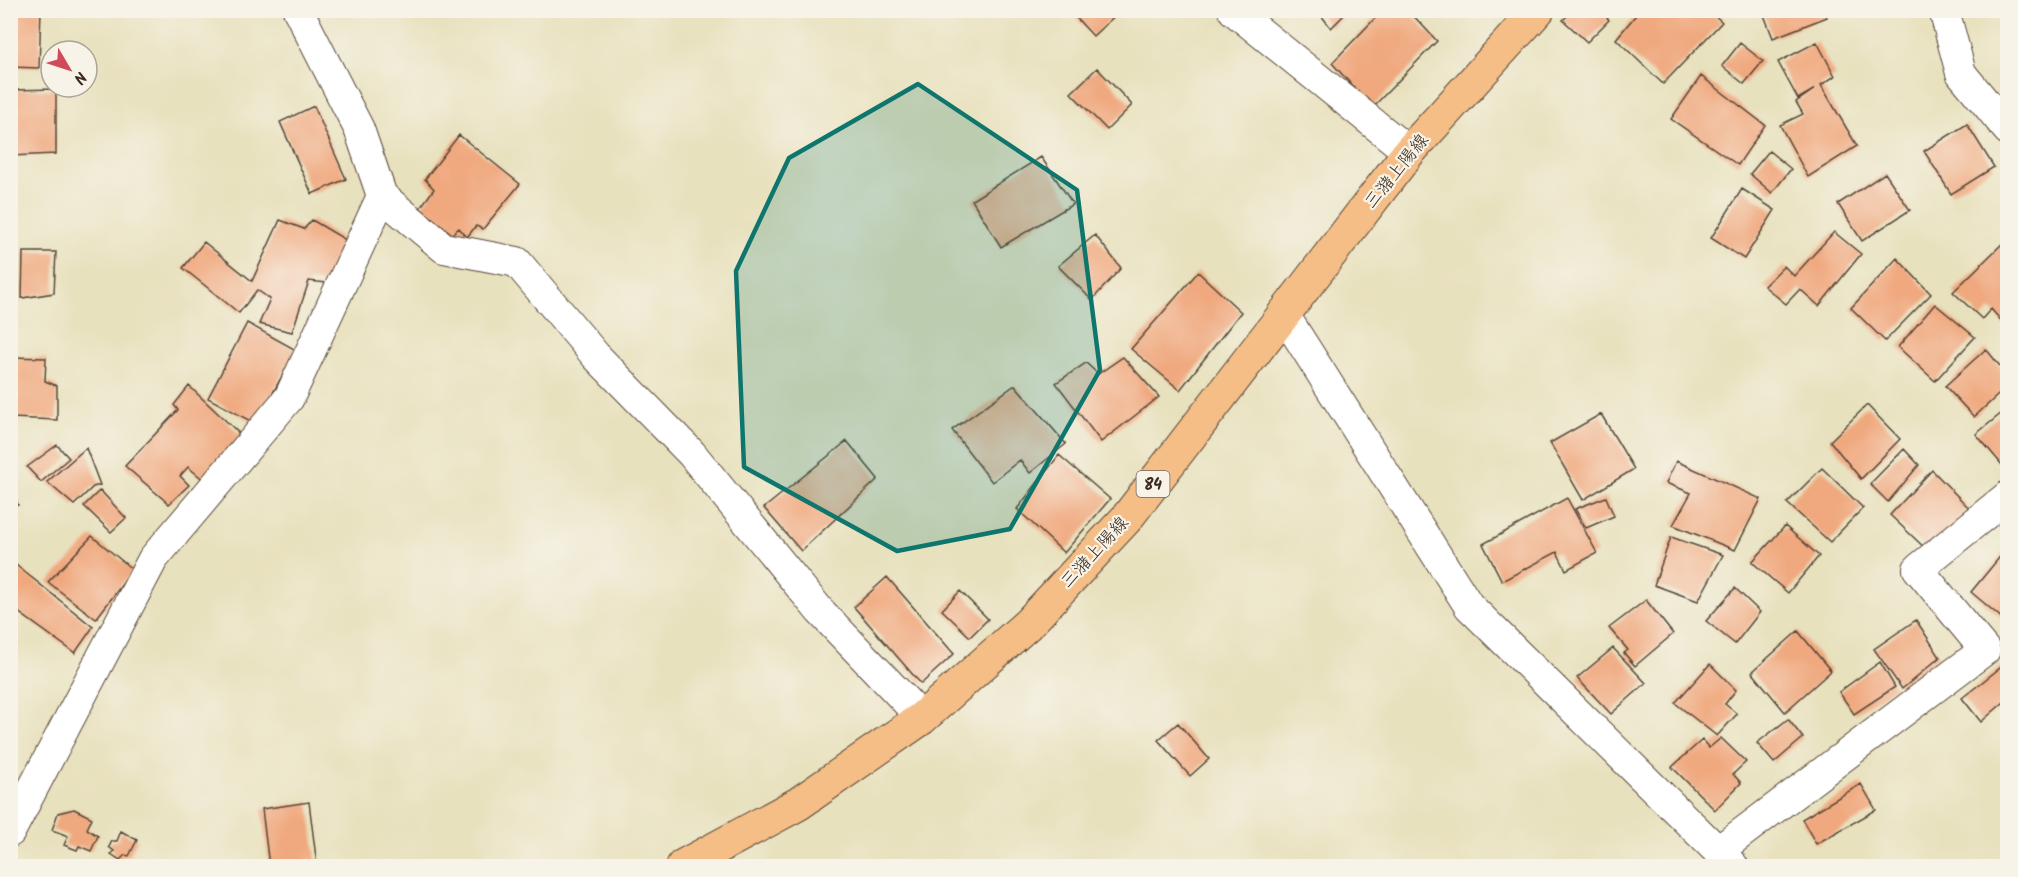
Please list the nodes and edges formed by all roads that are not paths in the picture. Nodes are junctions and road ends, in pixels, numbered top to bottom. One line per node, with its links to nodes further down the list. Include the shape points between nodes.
1 (298, 10): 7 (street, via 358,129)
2 (1233, 10): 6 (street)
3 (1538, 10): 6 (main road, 三潴上陽線 / 84)
4 (1944, 10): 5 (street, via 1961,73)
5 (2007, 130)
6 (1409, 152): 8 (main road, 三潴上陽線 / 84)
7 (382, 196): 10 (street, via 444,248 517,262 596,356 691,453 820,611); 11 (street, via 290,398 153,559)
8 (1283, 313): 10 (main road, 三潴上陽線 / 84, via 1126,519 1029,623); 12 (street, via 1469,606)
9 (2007, 496): 12 (street, via 1918,568 1985,650)
10 (922, 718): 13 (main road, 三潴上陽線 / 84, via 798,804)
11 (10, 832)
12 (1726, 859)
13 (683, 867)

